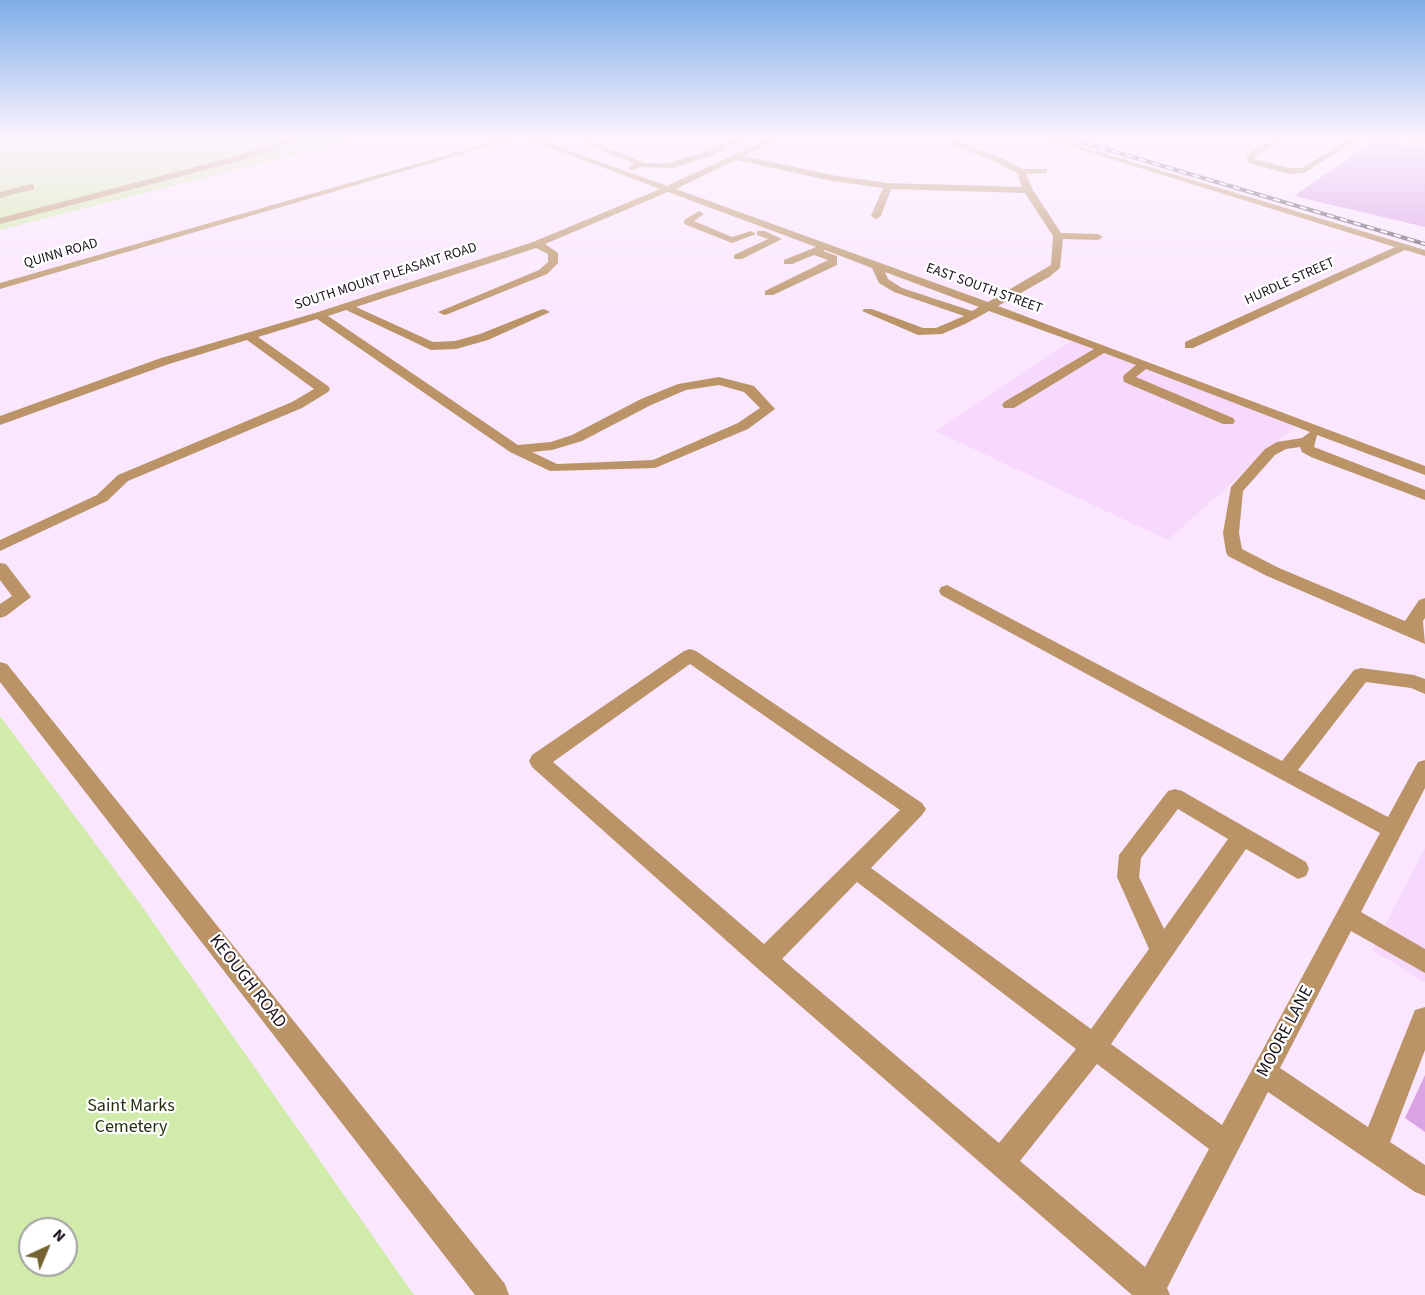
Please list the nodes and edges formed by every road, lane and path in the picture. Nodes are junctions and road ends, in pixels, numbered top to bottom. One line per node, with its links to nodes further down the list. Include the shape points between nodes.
1 (82, 199): 12 (street)
2 (300, 199): 25 (street, QUINN ROAD)
3 (643, 199): 18 (street, SOUTH MOUNT PLEASANT ROAD)
4 (660, 199): 9 (street)
5 (692, 199): 14 (street, EAST SOUTH STREET)
6 (883, 199): 11 (street)
7 (1034, 199): 16 (street)
8 (1248, 199): 19 (street)
9 (670, 203)
10 (700, 214): 15 (street, via 687,222 732,240)
11 (876, 216)
12 (0, 221)
13 (730, 226): 15 (street)
14 (772, 228): 15 (street); 20 (street, EAST SOUTH STREET)
15 (755, 233): 22 (street, via 777,239)
16 (1058, 236): 17 (street); 28 (street, via 1056,266)
17 (1098, 237)
18 (537, 244): 27 (street, SOUTH MOUNT PLEASANT ROAD); 30 (street, via 553,253 553,263 543,272)
19 (1404, 247): 21 (street); 35 (street, HURDLE STREET)
20 (819, 249): 23 (street); 24 (street, EAST SOUTH STREET); 26 (street, via 833,258 833,263)
21 (1425, 253)
22 (738, 257)
23 (788, 262)
24 (877, 266): 28 (street, EAST SOUTH STREET); 33 (street, via 883,281 898,290)
25 (0, 286)
26 (769, 293)
27 (346, 306): 31 (street, via 431,346 456,345 484,337); 32 (street, SOUTH MOUNT PLEASANT ROAD)
28 (988, 306): 33 (street); 36 (street, EAST SOUTH STREET)
29 (868, 311): 33 (street, via 922,332 938,331)
30 (444, 312)
31 (544, 312)
32 (319, 315): 34 (street, SOUTH MOUNT PLEASANT ROAD); 42 (street)
33 (973, 315)
34 (249, 336): 39 (street, SOUTH MOUNT PLEASANT ROAD, via 165,361); 45 (street, via 323,389 297,405 123,478 102,498)
35 (1189, 345)
36 (1103, 349): 37 (street, EAST SOUTH STREET); 38 (street)
37 (1145, 364): 40 (street, via 1129,379); 41 (street, EAST SOUTH STREET)
38 (1009, 405)
39 (0, 421)
40 (1228, 421)
41 (1311, 436): 43 (street, EAST SOUTH STREET); 44 (street, via 1307,448 1316,454); 50 (street, via 1270,452 1236,490 1231,533 1234,552)
42 (515, 450): 42 (street, via 555,468 655,464 743,426 768,409 749,388 719,381 683,387 552,447)
43 (1425, 471)
44 (1425, 495)
45 (0, 546)
46 (0, 568): 49 (street, via 22,597)
47 (947, 591): 54 (street)
48 (1425, 604): 50 (street, via 1414,621)
49 (0, 612)
50 (1422, 636)
51 (0, 669): 71 (street, KEOUGH ROAD)
52 (1425, 687): 54 (street, via 1361,675)
53 (1425, 768): 55 (street, MOORE LANE)
54 (1285, 772): 55 (street)
55 (1393, 830): 59 (street, MOORE LANE)
56 (1242, 837): 58 (street); 60 (street); 60 (street, via 1175,797 1130,855 1128,877)
57 (856, 869): 61 (street); 61 (street, via 915,809 690,655 539,761); 64 (street)
58 (1299, 869)
59 (1347, 916): 62 (street); 65 (street, MOORE LANE)
60 (1162, 951): 64 (street)
61 (765, 960): 68 (street)
62 (1425, 962)
63 (1424, 1019): 67 (street)
64 (1094, 1047): 66 (street); 68 (street)
65 (1264, 1073): 66 (street, MOORE LANE); 67 (street)
66 (1226, 1145): 70 (street, MOORE LANE)
67 (1374, 1148): 69 (street)
68 (1001, 1163): 70 (street)
69 (1425, 1182)
70 (1150, 1293)
71 (494, 1295)

